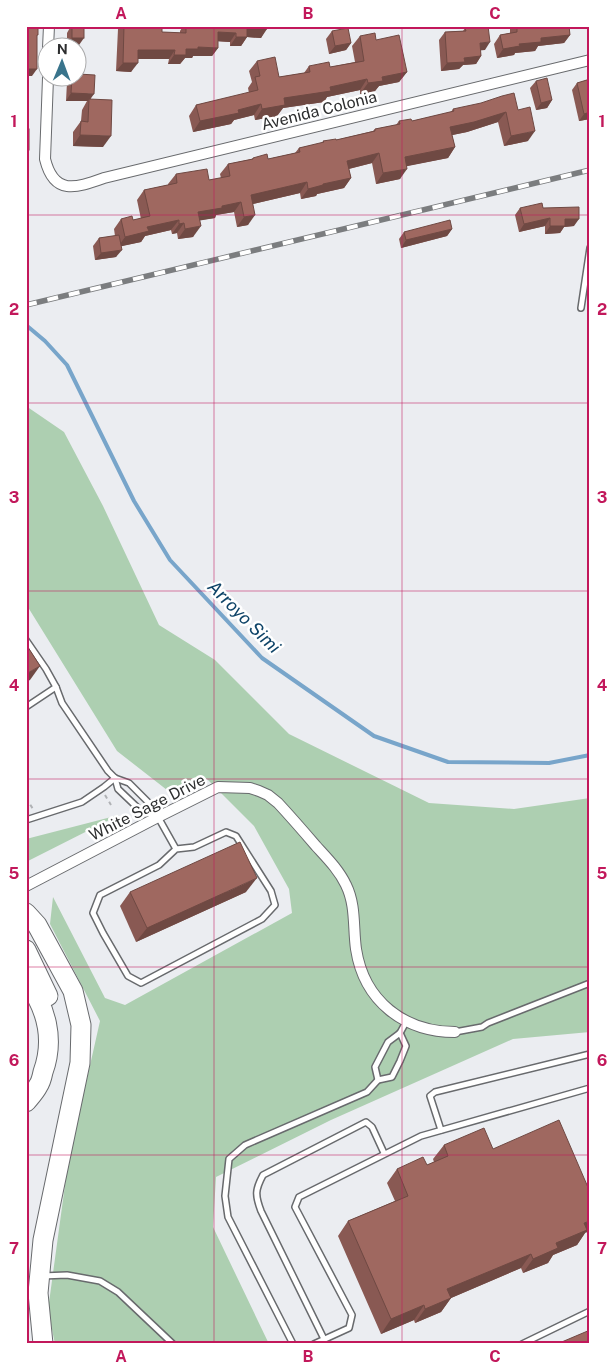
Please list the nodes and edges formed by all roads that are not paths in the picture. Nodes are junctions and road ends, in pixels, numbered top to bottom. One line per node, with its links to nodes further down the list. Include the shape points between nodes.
1 (590, 60): 2 (street, Avenida Colonia, via 74,187 56,181 45,159)
2 (48, 88)
3 (590, 248): 4 (lane)
4 (581, 308)
5 (26, 640): 6 (lane)
6 (56, 687): 7 (lane); 8 (lane, via 62,703)
7 (26, 707)
8 (115, 778): 9 (lane, via 118,789 139,809); 9 (lane, via 129,783 149,803); 11 (lane, via 82,802)
9 (148, 812): 10 (lane)
10 (158, 817): 12 (lane); 13 (street, White Sage Drive); 18 (street, White Sage Drive, via 218,787 259,790 278,803 343,878 353,908 356,949 364,978 380,1002)
11 (26, 820)
12 (176, 849): 12 (lane, via 194,847 226,832 236,836 271,891 275,905 262,919 141,983 128,976 93,913 100,895 159,865)
13 (26, 886)
14 (26, 913): 28 (highway, via 37,925 73,991 81,1025 80,1064 43,1240)
15 (26, 950): 21 (highway, via 48,996)
16 (26, 980): 21 (highway, via 45,1012)
17 (590, 983): 19 (lane, White Sage Drive, via 482,1027)
18 (406, 1022): 19 (street, White Sage Drive, via 425,1029); 20 (lane)
19 (455, 1032)
20 (400, 1033): 23 (lane, via 388,1042 375,1067); 23 (lane, via 406,1046 400,1061 392,1077)
21 (49, 1034): 25 (highway, via 47,1061 39,1085)
22 (590, 1054): 26 (lane, via 435,1092 430,1096)
23 (378, 1080): 33 (lane, via 367,1092 245,1145 229,1159 225,1196 228,1217)
24 (590, 1088): 26 (lane)
25 (26, 1102)
26 (441, 1130): 27 (lane)
27 (384, 1153): 30 (lane, via 299,1198 295,1207 352,1315 349,1328); 30 (lane, via 372,1127 366,1122 263,1175 257,1186 256,1197 261,1211)
28 (39, 1276): 31 (highway); 32 (lane, via 67,1275 100,1281 118,1292)
29 (590, 1311): 35 (lane)
30 (324, 1339): 34 (lane)
31 (43, 1344)
32 (173, 1344)
33 (293, 1344)
34 (314, 1344)
35 (522, 1344)

